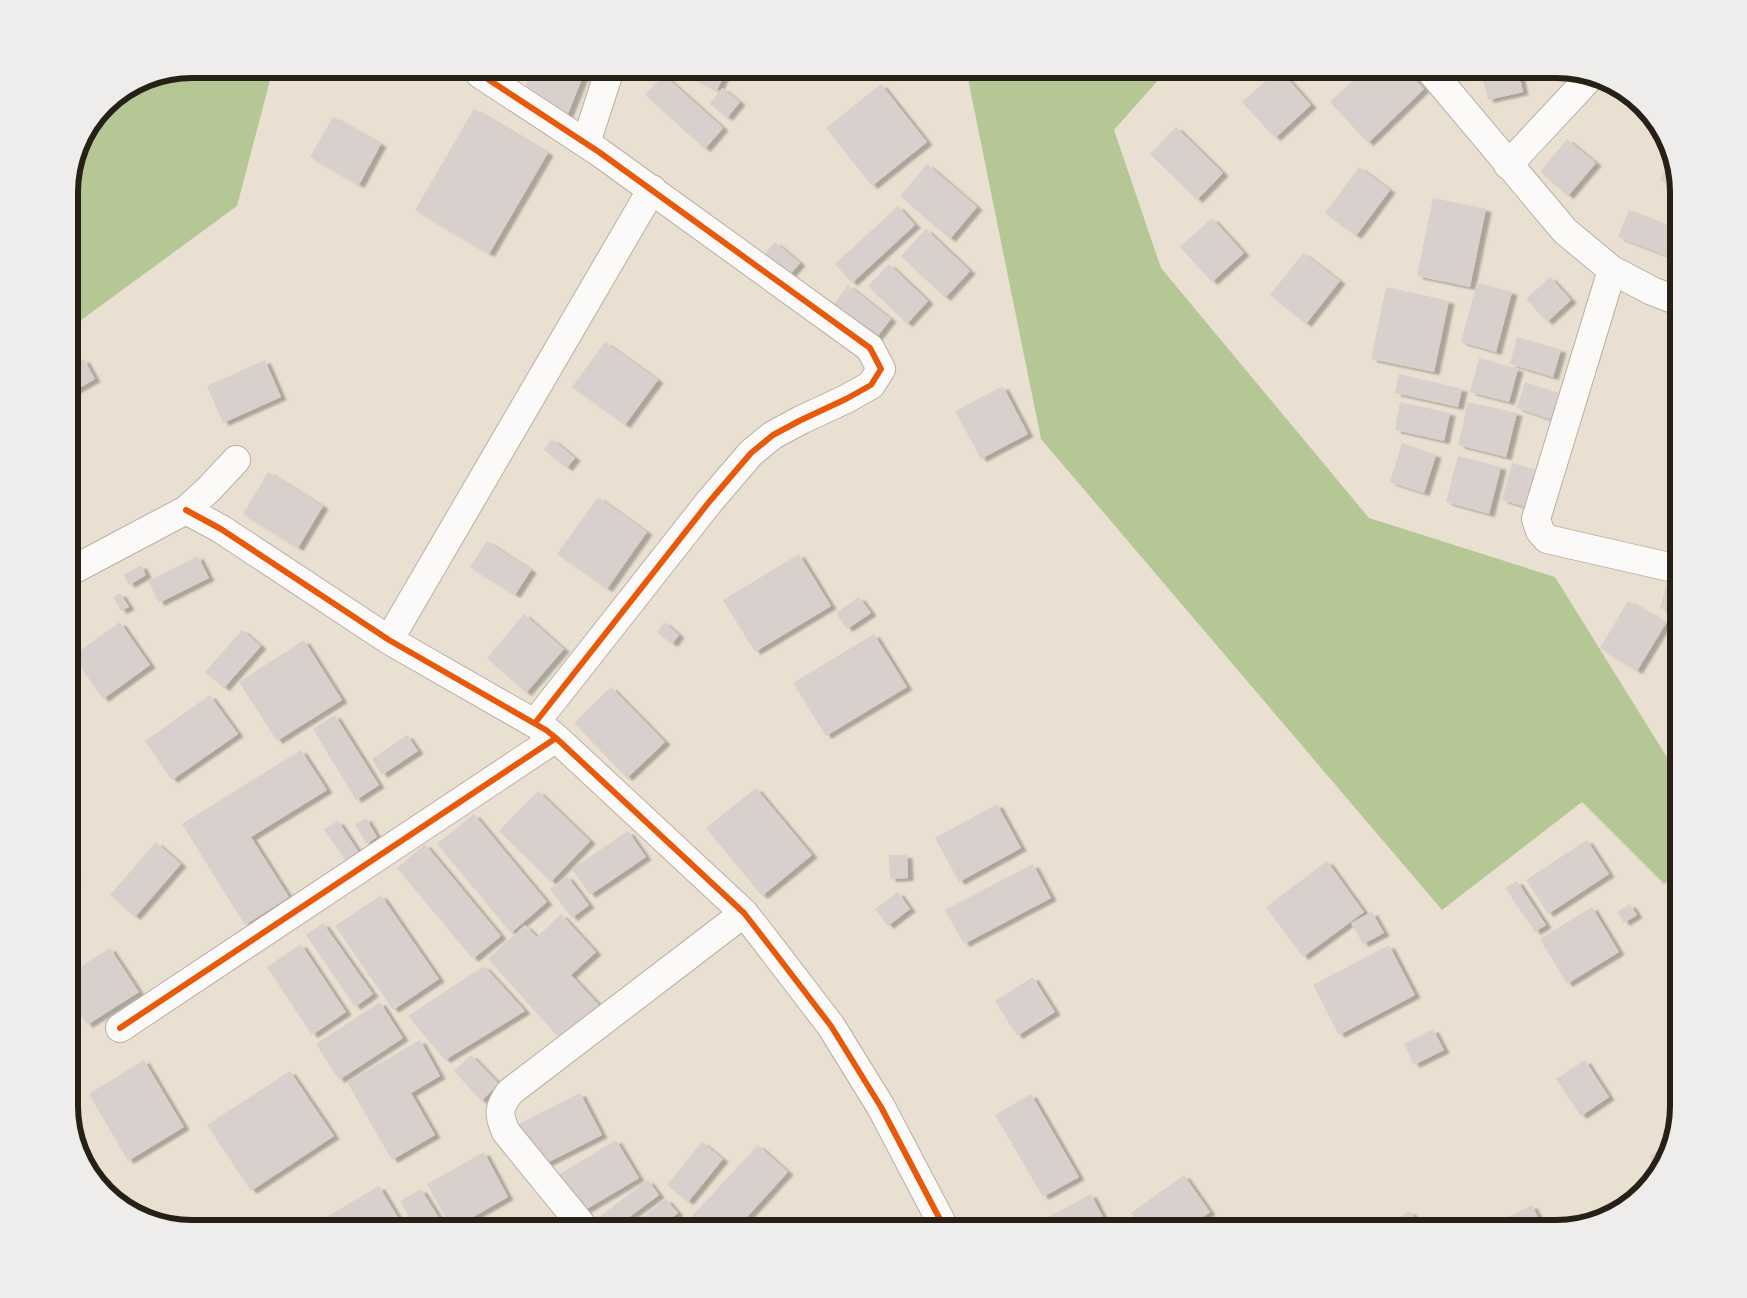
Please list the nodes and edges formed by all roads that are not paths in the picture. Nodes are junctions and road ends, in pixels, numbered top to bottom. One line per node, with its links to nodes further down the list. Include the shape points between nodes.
1 (1435, 77): 6 (street)
2 (486, 78): 5 (street)
3 (607, 78): 5 (street)
4 (1585, 82): 6 (street)
5 (586, 143): 7 (street)
6 (1508, 165): 8 (street, via 1565,231)
7 (652, 189): 14 (street); 15 (street, via 870,348 881,369 871,385 773,435 751,454 709,502)
8 (1612, 270): 9 (street); 13 (street, via 1536,519 1547,539)
9 (1670, 298)
10 (236, 460): 11 (street)
11 (186, 510): 12 (street); 14 (street, via 221,529)
12 (78, 567)
13 (1670, 567)
14 (389, 640): 15 (street)
15 (546, 730): 16 (street); 17 (street)
16 (744, 913): 18 (street, via 510,1092 501,1104 499,1118 506,1132); 19 (street, via 831,1026 881,1107)
17 (120, 1028)
18 (578, 1220)
19 (940, 1220)

